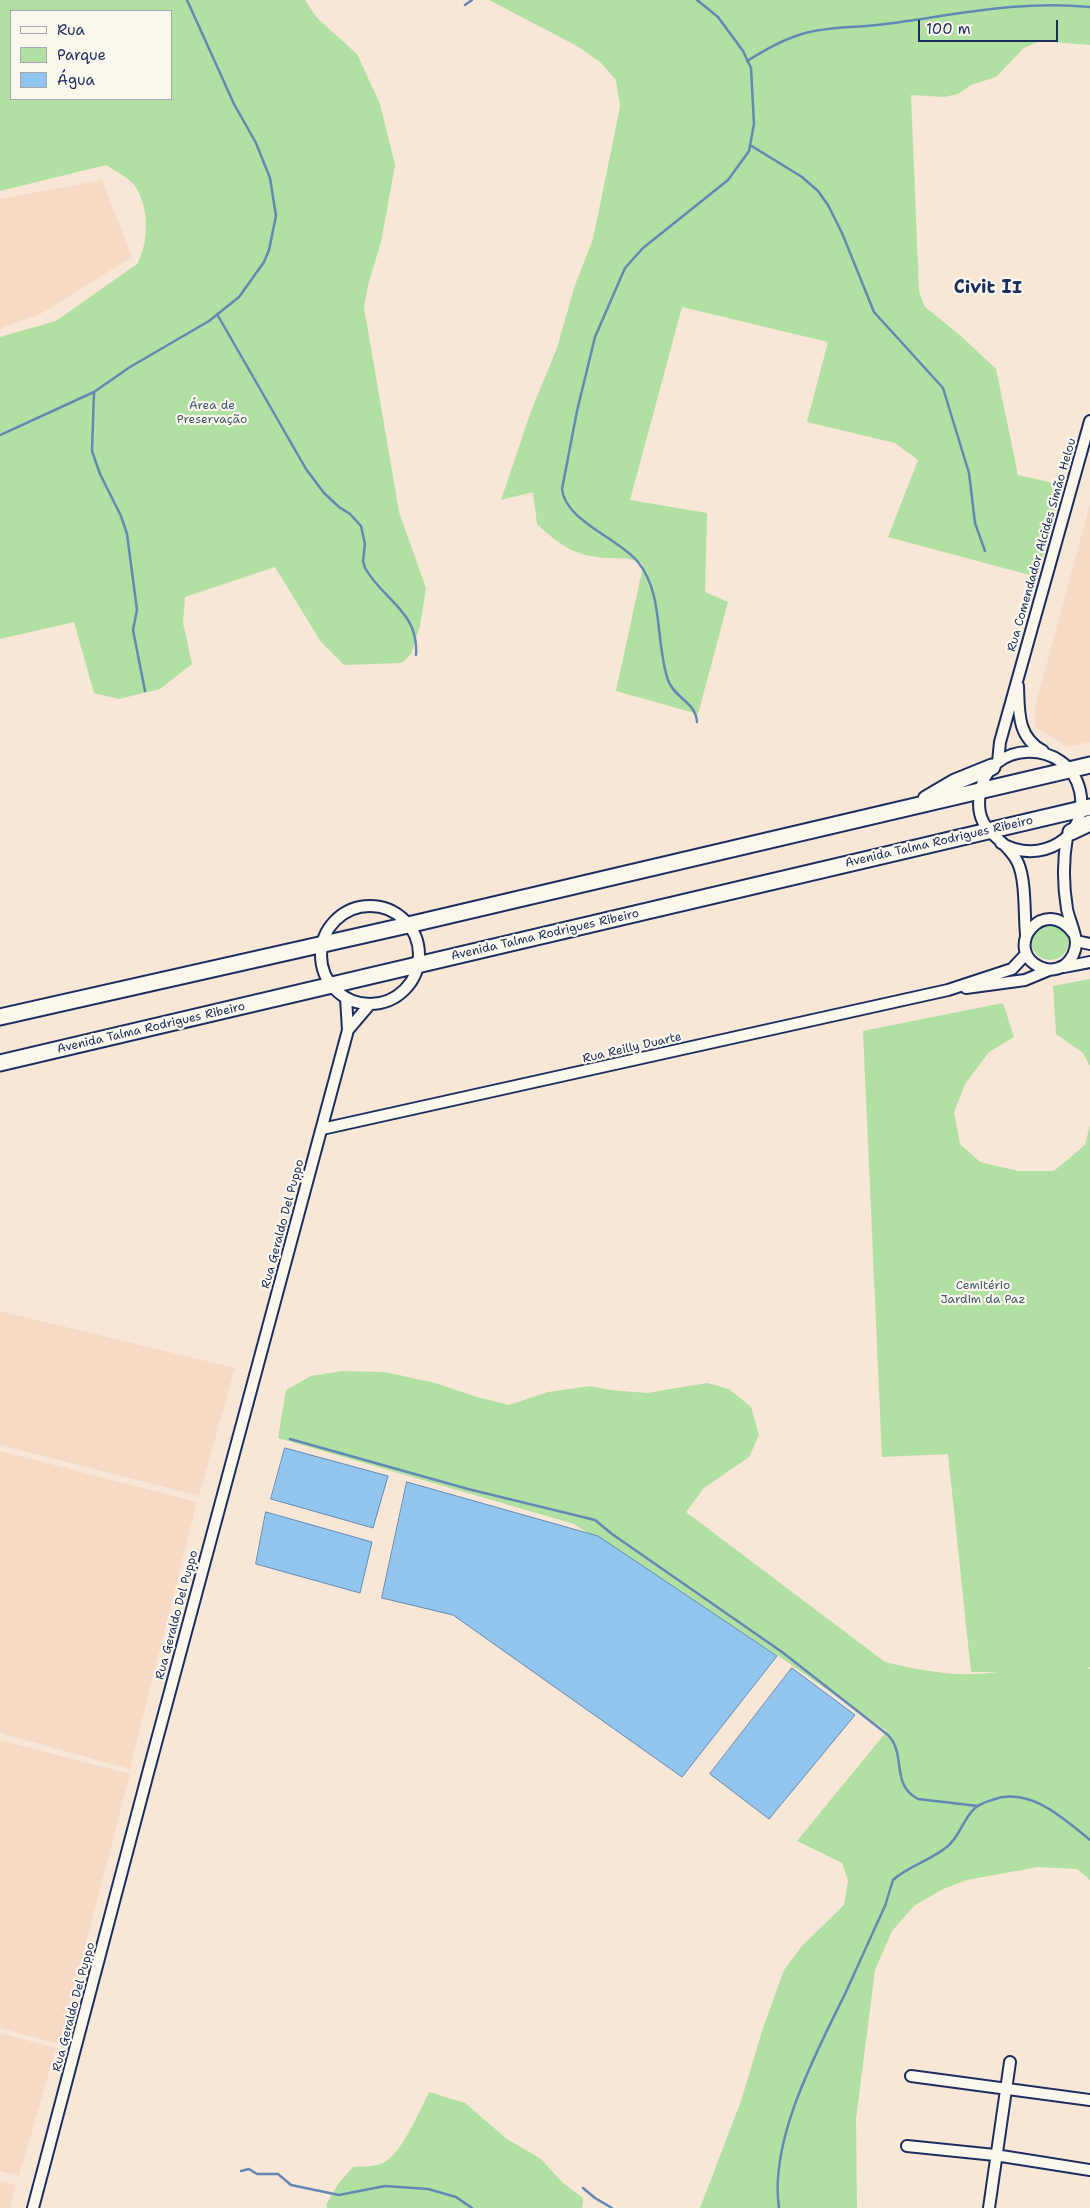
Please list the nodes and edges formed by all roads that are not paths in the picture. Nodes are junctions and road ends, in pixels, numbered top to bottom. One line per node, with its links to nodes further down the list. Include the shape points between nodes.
1 (1090, 421): 2 (street, Rua Comendador Alcides Simão Helou)
2 (1018, 675): 3 (street, Rua Comendador Alcides Simão Helou, via 1021,727 1033,744); 4 (street, Rua Comendador Alcides Simão Helou)
3 (1049, 754): 4 (street, via 1026,751 1011,754); 6 (street, Rua Comendador Alcides Simão Helou)
4 (995, 764): 7 (street, Rua Comendador Alcides Simão Helou); 8 (main road, via 955,782)
5 (1090, 765): 6 (main road)
6 (1070, 770): 7 (main road); 9 (street)
7 (980, 791): 8 (main road); 11 (street, via 981,814)
8 (913, 807): 14 (main road)
9 (1085, 808): 11 (main road, Avenida Talma Rodrigues Ribeiro); 12 (street)
10 (1090, 823): 12 (main road)
11 (988, 831): 13 (street); 21 (main road, Avenida Talma Rodrigues Ribeiro)
12 (1069, 834): 13 (street, via 1056,846 1035,852 1014,850); 16 (street, via 1064,879)
13 (1001, 843): 15 (street, via 1018,864 1021,875)
14 (408, 925): 18 (main road); 18 (street, via 386,909 361,907 345,913 333,923); 21 (street, via 418,944)
15 (1026, 935): 16 (street, via 1032,926 1050,918 1068,926); 19 (street)
16 (1075, 938): 17 (street); 22 (street, via 1075,952 1069,962)
17 (1090, 944)
18 (322, 945): 23 (street, via 322,966); 27 (main road)
19 (1026, 954): 22 (street, via 1041,968); 24 (street, Rua Reilly Duarte, via 1012,969)
20 (1090, 962): 22 (street, Rua Reilly Duarte)
21 (418, 964): 23 (main road, Avenida Talma Rodrigues Ribeiro); 26 (street, via 413,978 398,995 385,1002)
22 (1055, 969): 24 (street, Rua Reilly Duarte, via 1026,980)
23 (331, 985): 25 (street); 29 (main road, Avenida Talma Rodrigues Ribeiro)
24 (948, 990): 30 (street, Rua Reilly Duarte)
25 (346, 998): 26 (street); 28 (street, Rua Geraldo Del Puppo)
26 (370, 1004): 28 (street, Rua Geraldo Del Puppo)
27 (0, 1017)
28 (348, 1030): 30 (street, Rua Geraldo Del Puppo)
29 (0, 1063)
30 (322, 1129): 38 (street, Rua Geraldo Del Puppo, via 152,1756)
31 (1010, 2062): 33 (street)
32 (911, 2076): 33 (street)
33 (1005, 2087): 34 (street); 36 (street)
34 (1090, 2100)
35 (907, 2146): 36 (street)
36 (995, 2155): 37 (street); 39 (street)
37 (1090, 2170)
38 (34, 2208)
39 (989, 2208)

